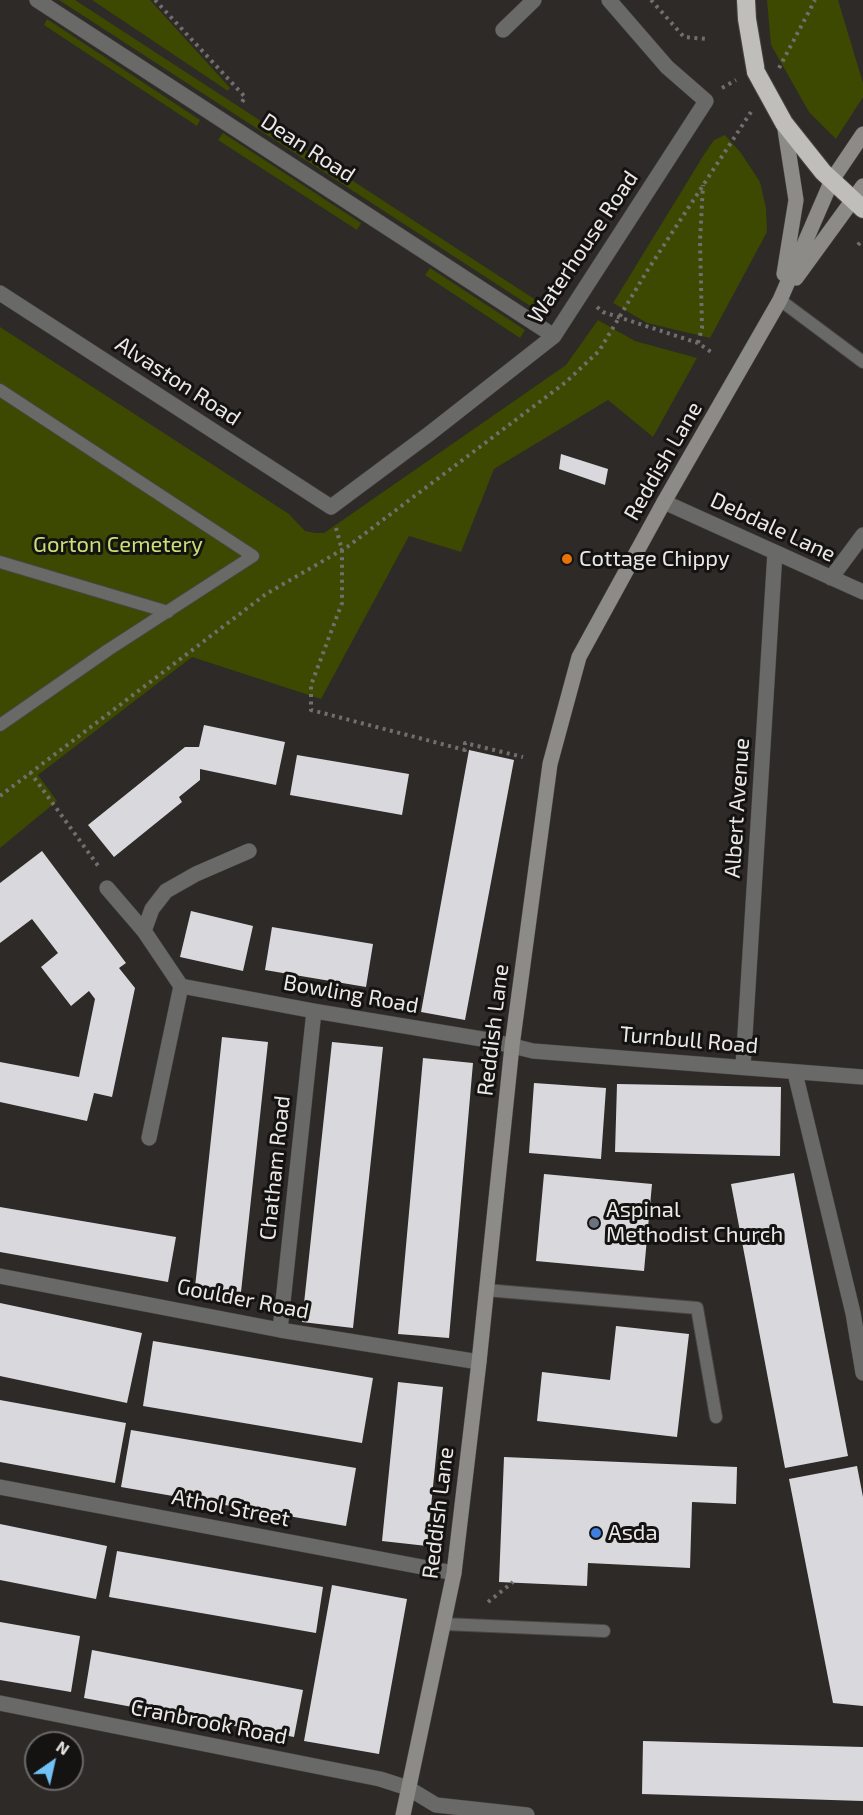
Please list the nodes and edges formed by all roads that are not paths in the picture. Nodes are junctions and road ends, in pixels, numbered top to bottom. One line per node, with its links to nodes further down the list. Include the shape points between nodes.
1 (37, 0): 12 (street, Dean Road)
2 (534, 0): 5 (street)
3 (609, 0): 12 (street, Waterhouse Road, via 667,67 706,101)
4 (746, 0): 6 (highway, bridge, via 756,72)
5 (503, 30)
6 (784, 123): 8 (highway); 11 (main road, via 796,200)
7 (863, 134): 8 (main road, Reddish Lane)
8 (828, 176): 9 (highway); 11 (main road, Reddish Lane)
9 (860, 198): 11 (main road, Reddish Lane)
10 (0, 293): 16 (street, Alvaston Road)
11 (780, 300): 13 (lane); 15 (main road, Reddish Lane)
12 (554, 336): 16 (street, Waterhouse Road)
13 (863, 362)
14 (0, 390): 22 (lane, via 253,556)
15 (664, 502): 18 (street, Debdale Lane); 29 (main road, Reddish Lane, via 579,657 550,764)
16 (331, 507)
17 (863, 535): 20 (street)
18 (775, 552): 20 (street, Debdale Lane); 30 (street, Albert Avenue)
19 (0, 562): 22 (lane)
20 (831, 578): 21 (street, Debdale Lane)
21 (863, 592)
22 (168, 612): 23 (lane)
23 (0, 724)
24 (249, 851): 26 (street, via 166,891 152,909)
25 (107, 888): 26 (street)
26 (144, 931): 27 (street)
27 (181, 986): 28 (street, Bowling Road); 33 (street)
28 (314, 1011): 29 (street, Bowling Road); 37 (street, Chatham Road)
29 (512, 1046): 30 (street, Turnbull Road, via 533,1051); 35 (main road, Reddish Lane)
30 (743, 1066): 31 (street, Turnbull Road)
31 (795, 1073): 32 (street, Turnbull Road); 36 (street)
32 (863, 1077)
33 (149, 1138)
34 (0, 1276): 37 (street, Goulder Road)
35 (486, 1290): 38 (main road, Reddish Lane); 40 (lane, via 697,1308)
36 (858, 1314): 39 (street)
37 (280, 1330): 38 (street, Goulder Road)
38 (479, 1362): 42 (main road, Reddish Lane)
39 (863, 1373)
40 (716, 1417)
41 (0, 1486): 42 (street, Athol Street)
42 (454, 1573): 43 (main road, Reddish Lane)
43 (444, 1624): 44 (lane); 46 (main road, Reddish Lane)
44 (604, 1631)
45 (0, 1703): 46 (street, Cranbrook Road, via 380,1779)
46 (408, 1788): 47 (main road, Reddish Lane); 48 (street, Cranbrook Road, via 436,1804)
47 (403, 1815)
48 (527, 1815)

